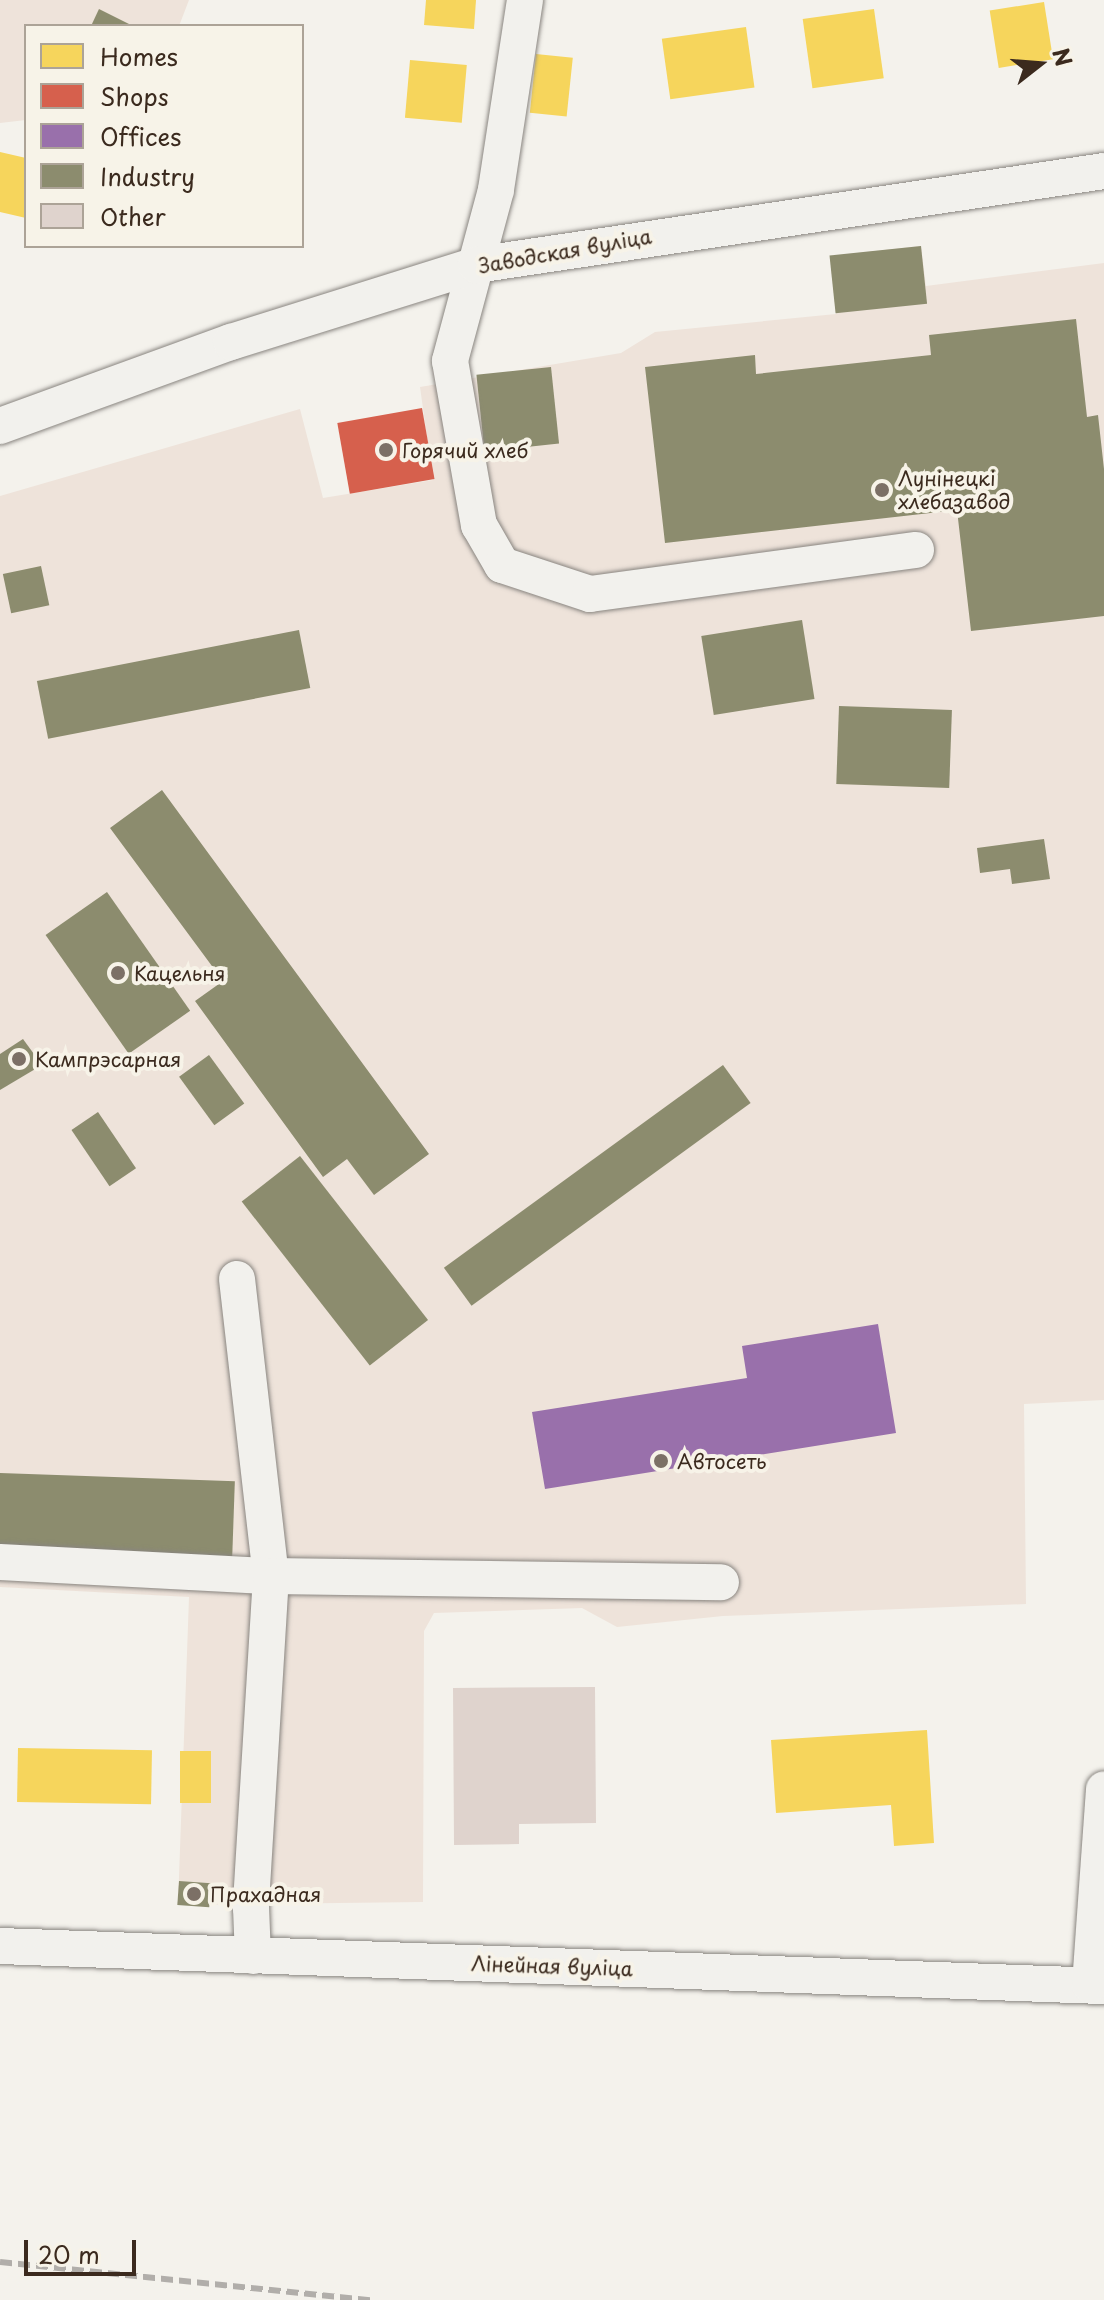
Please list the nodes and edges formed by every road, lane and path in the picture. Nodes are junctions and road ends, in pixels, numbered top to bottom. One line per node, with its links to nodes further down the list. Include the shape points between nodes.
1 (525, 0): 3 (street, via 496,190)
2 (1104, 171): 3 (street, Заводская вуліца)
3 (476, 265): 4 (street, Заводская вуліца, via 231,342); 5 (street, via 450,361 451,383 479,525 502,565 590,594)
4 (0, 426)
5 (916, 550)
6 (237, 1279): 8 (street)
7 (0, 1562): 8 (street)
8 (271, 1576): 9 (street); 12 (street, via 251,1907)
9 (721, 1582)
10 (1104, 1790): 13 (street)
11 (0, 1946): 12 (street, Лінейная вуліца)
12 (253, 1956): 13 (street, Лінейная вуліца)
13 (1097, 1985)

